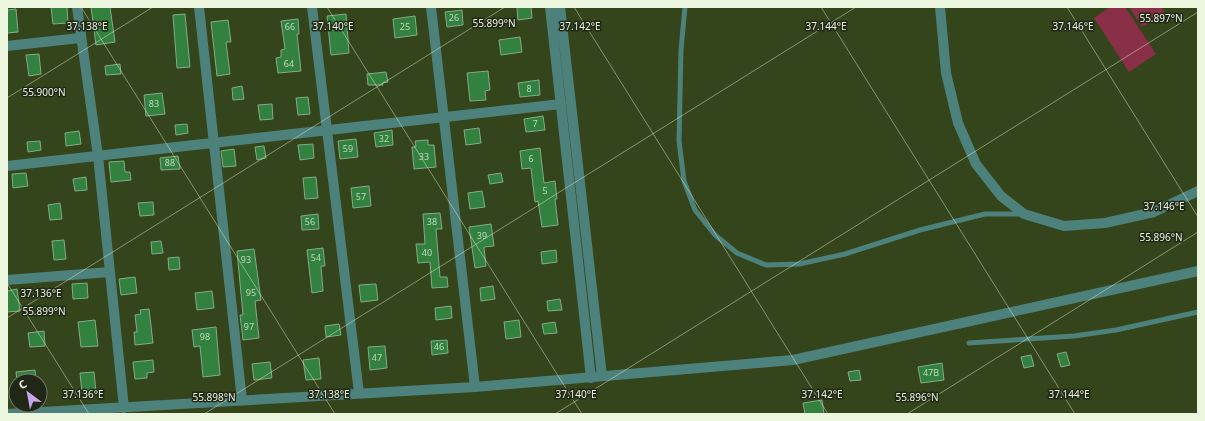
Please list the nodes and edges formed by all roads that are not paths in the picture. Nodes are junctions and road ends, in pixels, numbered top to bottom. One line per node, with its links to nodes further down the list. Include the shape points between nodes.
1 (77, 7): 9 (street)
2 (199, 7): 14 (street)
3 (312, 7): 13 (street)
4 (431, 7): 12 (street)
5 (550, 7): 11 (street)
6 (560, 7): 24 (street)
7 (685, 7): 18 (lane, via 678,141 684,181 695,210 714,235 737,253 766,265 799,264 845,254 920,230 985,214)
8 (940, 7): 18 (street, via 946,73 958,123 976,164 1001,196)
9 (80, 38): 10 (street); 15 (street)
10 (7, 46)
11 (561, 104): 12 (street); 25 (street)
12 (445, 119): 13 (street); 26 (street)
13 (328, 132): 14 (street); 27 (street)
14 (214, 144): 15 (street); 28 (street)
15 (98, 156): 16 (street); 20 (street)
16 (7, 166)
17 (1198, 191): 18 (street, via 1154,212 1105,223 1064,226)
18 (1024, 214)
19 (1198, 271): 24 (street, via 793,360)
20 (110, 272): 21 (street); 29 (street)
21 (7, 280)
22 (1198, 312): 23 (lane, via 1116,330 1074,336)
23 (969, 343)
24 (602, 376): 25 (street)
25 (591, 378): 26 (street)
26 (475, 387): 27 (street)
27 (359, 393): 28 (street)
28 (242, 400): 29 (street)
29 (124, 408): 30 (street)
30 (7, 414)

